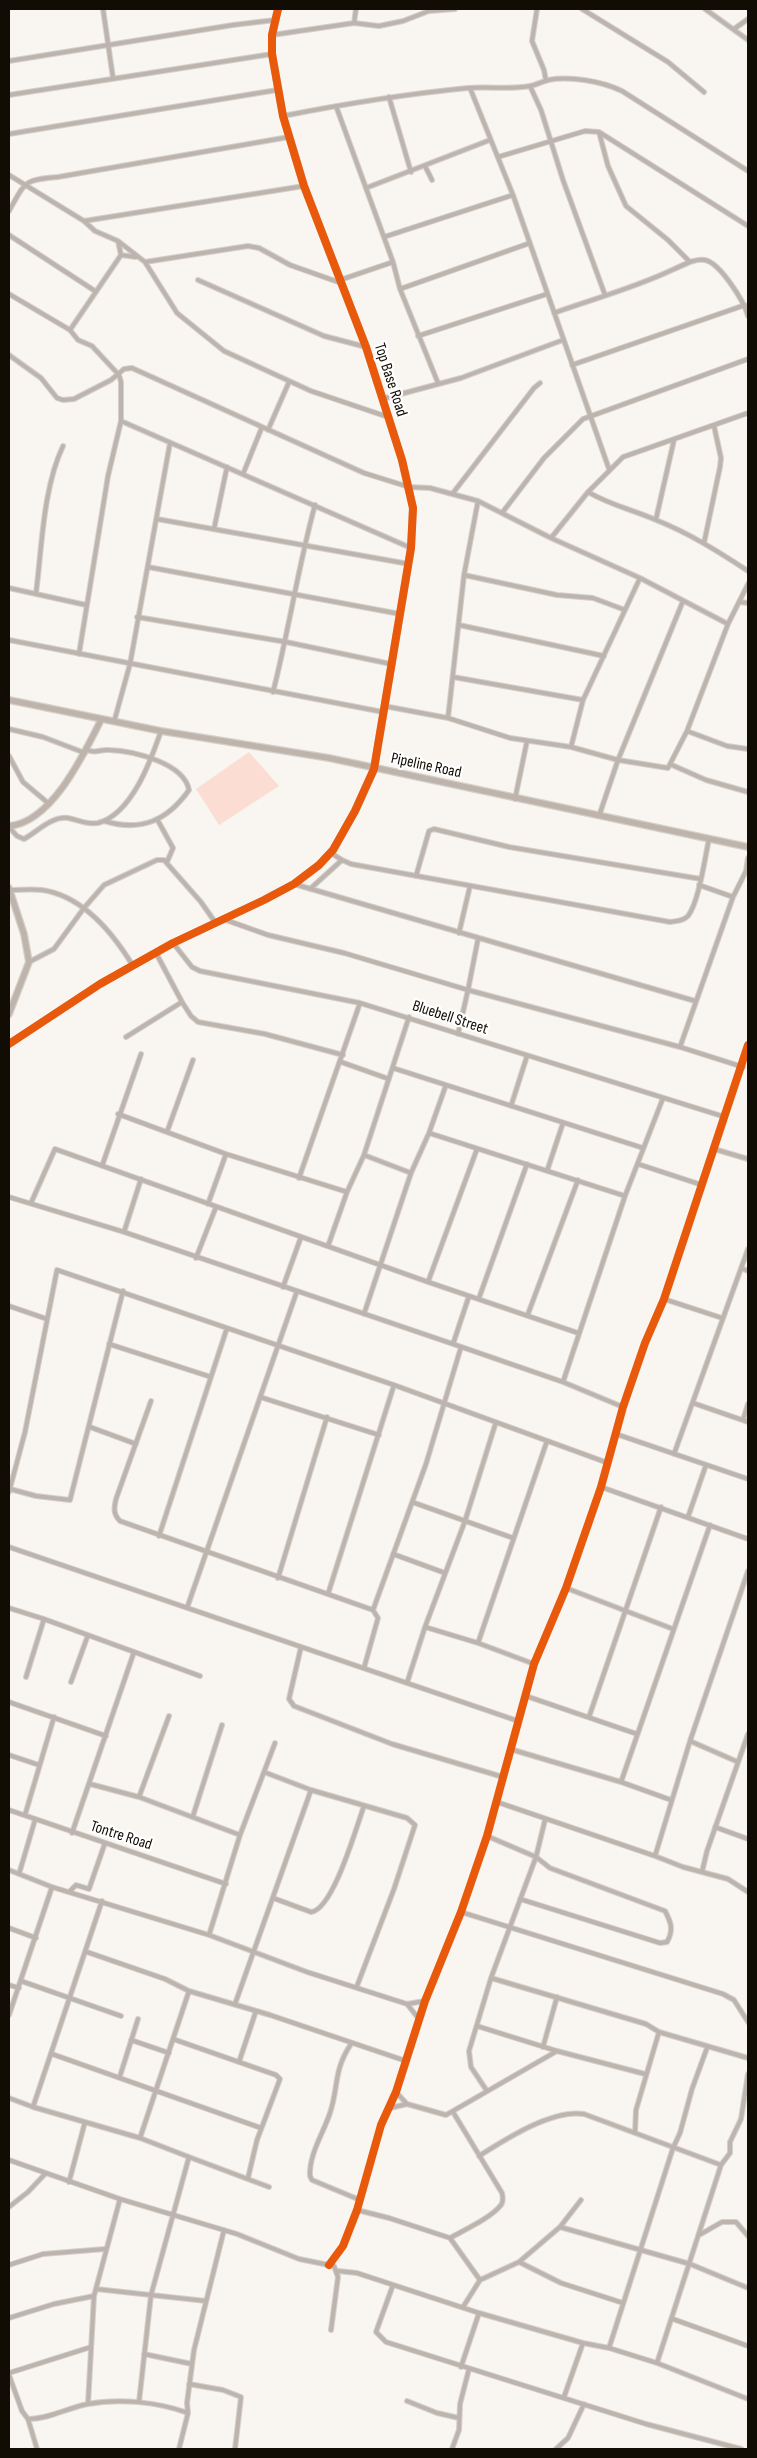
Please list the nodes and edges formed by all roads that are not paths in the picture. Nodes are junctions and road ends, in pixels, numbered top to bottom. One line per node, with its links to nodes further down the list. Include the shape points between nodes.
1 (103, 9): 14 (street)
2 (278, 9): 9 (street, Top Base Road)
3 (356, 9): 10 (street)
4 (456, 9): 10 (street, via 429,12 379,26)
5 (537, 9): 18 (street, via 532,40)
6 (582, 9): 22 (street, via 668,62)
7 (705, 9): 11 (street)
8 (748, 19): 11 (street)
9 (275, 20): 12 (street, Top Base Road); 14 (street)
10 (354, 23): 12 (street)
11 (734, 29): 13 (street)
12 (272, 35): 15 (street, Top Base Road)
13 (748, 40)
14 (108, 44): 16 (street); 17 (street)
15 (272, 54): 17 (street); 21 (street, Top Base Road)
16 (9, 61)
17 (113, 78): 23 (street)
18 (546, 81): 19 (street); 35 (street, via 582,80 611,86 702,140)
19 (530, 86): 20 (street); 31 (street)
20 (470, 88): 24 (street); 30 (street)
21 (277, 90): 26 (street, Top Base Road); 28 (street)
22 (704, 92)
23 (9, 94)
24 (389, 97): 25 (street); 34 (street)
25 (336, 106): 26 (street); 40 (street)
26 (283, 116): 29 (street, Top Base Road)
27 (599, 132): 31 (street, via 585,131); 44 (street); 53 (street, via 608,166 626,206)
28 (9, 134)
29 (289, 138): 38 (street, via 32,179); 39 (street, Top Base Road)
30 (490, 140): 32 (street); 33 (street)
31 (551, 140): 32 (street); 60 (street)
32 (498, 157): 41 (street)
33 (425, 166): 34 (street); 37 (street)
34 (412, 172): 40 (street)
35 (748, 172)
36 (9, 174): 38 (street)
37 (432, 180)
38 (25, 184): 42 (street); 43 (street)
39 (304, 186): 43 (street); 55 (street, Top Base Road)
40 (366, 188): 46 (street)
41 (513, 195): 46 (street); 48 (street)
42 (9, 211)
43 (84, 221): 47 (street, via 95,231)
44 (748, 226)
45 (9, 235): 57 (street)
46 (384, 237): 52 (street)
47 (118, 241): 49 (street); 50 (street)
48 (530, 243): 56 (street); 59 (street)
49 (122, 256): 50 (street); 57 (street)
50 (136, 257): 51 (street)
51 (145, 262): 55 (street, via 248,246 259,248 290,265); 72 (street, via 177,313 199,332 224,351)
52 (393, 262): 55 (street); 56 (street)
53 (690, 262): 60 (street); 61 (street, via 711,263)
54 (198, 280): 67 (street, via 324,336)
55 (341, 281): 67 (street, Top Base Road)
56 (400, 289): 65 (street)
57 (95, 291): 64 (street)
58 (9, 294): 64 (street)
59 (547, 294): 62 (street); 65 (street)
60 (605, 295): 62 (street)
61 (745, 305): 63 (street); 70 (street)
62 (554, 313): 66 (street)
63 (748, 316)
64 (70, 330): 71 (street, via 78,340 92,346)
65 (418, 336): 73 (street)
66 (563, 340): 70 (street); 73 (street, via 493,367)
67 (366, 347): 75 (street, Top Base Road)
68 (9, 355): 71 (street, via 42,378 57,398 63,400 74,399)
69 (748, 359): 77 (street)
70 (572, 365): 77 (street)
71 (119, 375): 79 (street); 81 (street, via 124,369 132,368)
72 (289, 382): 78 (street); 82 (street)
73 (438, 383): 75 (street)
74 (540, 383): 91 (street)
75 (382, 399): 78 (street, Top Base Road)
76 (748, 413): 80 (street)
77 (591, 415): 87 (street); 94 (street, via 575,425 544,458)
78 (388, 417): 89 (street, Top Base Road)
79 (121, 421): 84 (street); 114 (street)
80 (714, 426): 83 (street); 99 (street, via 721,458)
81 (262, 427): 82 (street); 88 (street)
82 (268, 430): 89 (street, via 364,473)
83 (674, 440): 87 (street, via 622,457); 96 (street)
84 (170, 443): 86 (street); 95 (street)
85 (63, 446): 109 (street, via 50,488)
86 (227, 467): 88 (street); 97 (street)
87 (608, 469): 90 (street)
88 (243, 474): 93 (street)
89 (409, 487): 91 (street); 101 (street, Top Base Road, via 413,508)
90 (588, 492): 96 (street, via 613,505); 98 (street)
91 (453, 493): 92 (street)
92 (478, 500): 94 (street); 105 (street)
93 (315, 505): 100 (street); 101 (street)
94 (502, 513): 98 (street)
95 (157, 519): 97 (street); 103 (street)
96 (656, 520): 99 (street)
97 (214, 529): 100 (street)
98 (550, 538): 106 (street)
99 (704, 543): 104 (street)
100 (304, 545): 102 (street); 110 (street)
101 (411, 548): 102 (street, Top Base Road)
102 (409, 564): 116 (street, Top Base Road)
103 (148, 567): 110 (street); 117 (street)
104 (748, 571)
105 (464, 575): 115 (street, via 593,598); 119 (street)
106 (640, 578): 111 (street); 115 (street)
107 (748, 584): 112 (street)
108 (9, 588): 109 (street)
109 (36, 593): 114 (street)
110 (295, 593): 116 (street); 121 (street)
111 (683, 601): 118 (street); 143 (street)
112 (739, 602): 113 (street); 118 (street)
113 (748, 603)
114 (86, 605): 122 (street)
115 (626, 610): 123 (street)
116 (400, 614): 125 (street, Top Base Road)
117 (138, 617): 121 (street); 124 (street)
118 (728, 624): 135 (street)
119 (459, 625): 123 (street); 126 (street)
120 (9, 640): 122 (street)
121 (286, 642): 125 (street); 127 (street)
122 (79, 654): 124 (street)
123 (604, 656): 129 (street)
124 (130, 664): 127 (street); 133 (street)
125 (391, 664): 130 (street, Top Base Road)
126 (453, 677): 129 (street); 131 (street)
127 (273, 692): 130 (street)
128 (9, 700): 132 (street, Pipeline Road)
129 (583, 700): 138 (street)
130 (384, 709): 131 (street); 145 (street, Top Base Road)
131 (448, 718): 137 (street)
132 (100, 720): 133 (street, Pipeline Road); 140 (street)
133 (114, 722): 136 (street, Pipeline Road)
134 (9, 729): 140 (street)
135 (688, 730): 139 (street, via 716,743); 144 (street)
136 (161, 731): 142 (street); 145 (street, Pipeline Road, via 329,758)
137 (527, 741): 138 (street); 147 (street)
138 (571, 747): 143 (street)
139 (748, 749)
140 (86, 751): 142 (street, via 112,750); 148 (street, via 67,782)
141 (9, 756): 148 (street, via 23,782)
142 (152, 758): 150 (street, via 181,773 190,790); 151 (street, via 134,794)
143 (618, 760): 144 (street, via 666,768); 149 (street)
144 (672, 765): 146 (street, via 706,780)
145 (374, 769): 147 (street, Pipeline Road); 155 (street, Top Base Road)
146 (748, 792)
147 (515, 799): 149 (street, Pipeline Road)
148 (48, 803): 152 (street, via 22,824)
149 (599, 816): 153 (street, Pipeline Road)
150 (157, 819): 151 (street, via 129,827); 158 (street, via 173,848)
151 (104, 821): 152 (street, via 87,824 61,819 24,839)
152 (9, 826)
153 (708, 839): 154 (street, Pipeline Road); 160 (street)
154 (748, 847)
155 (331, 854): 157 (street); 161 (street)
156 (748, 858): 166 (street, via 746,871)
157 (342, 860): 159 (street); 165 (street)
158 (167, 862): 167 (street, via 157,860 108,883); 169 (street)
159 (416, 876): 160 (street, via 429,831 434,829 509,847); 163 (street)
160 (701, 878): 162 (street)
161 (294, 884): 165 (street); 168 (street)
162 (699, 885): 163 (street, via 688,916 670,922); 166 (street)
163 (470, 886): 170 (street)
164 (10, 889): 167 (street, via 53,893); 174 (street, via 24,934)
165 (310, 889): 170 (street)
166 (733, 897): 177 (street)
167 (84, 908): 174 (street, via 54,949); 175 (street, via 117,941)
168 (223, 918): 169 (street); 176 (street, via 268,935 344,953)
169 (215, 922): 172 (street)
170 (459, 933): 171 (street)
171 (478, 938): 176 (street); 177 (street)
172 (173, 942): 173 (street); 179 (street, Bluebell Street, via 192,967 200,971)
173 (156, 953): 175 (street); 178 (street)
174 (28, 962): 180 (street)
175 (134, 966): 184 (street, via 100,984)
176 (468, 990): 182 (street); 186 (street)
177 (695, 1001): 186 (street)
178 (182, 1002): 183 (street); 188 (street, via 198,1022 265,1034)
179 (360, 1002): 181 (street, Bluebell Street); 188 (street)
180 (9, 1014)
181 (408, 1017): 182 (street, Bluebell Street); 193 (street)
182 (458, 1034): 189 (street, Bluebell Street)
183 (126, 1036)
184 (9, 1044)
185 (748, 1045): 192 (street)
186 (680, 1047): 192 (street)
187 (141, 1054): 198 (street)
188 (343, 1055): 191 (street)
189 (527, 1056): 196 (street, Bluebell Street); 197 (street)
190 (193, 1060): 201 (street)
191 (341, 1062): 194 (street); 214 (street)
192 (742, 1067): 199 (street)
193 (393, 1068): 194 (street); 195 (street)
194 (390, 1079): 207 (street)
195 (446, 1085): 197 (street); 202 (street)
196 (663, 1098): 199 (street, Bluebell Street); 204 (street)
197 (511, 1106): 200 (street)
198 (118, 1114): 201 (street); 211 (street)
199 (725, 1117): 205 (street)
200 (563, 1123): 204 (street); 212 (street)
201 (167, 1132): 206 (street)
202 (429, 1133): 203 (street); 213 (street)
203 (477, 1148): 209 (street); 232 (street)
204 (643, 1148): 210 (street)
205 (714, 1149): 208 (street); 217 (street)
206 (226, 1154): 214 (street); 222 (street)
207 (364, 1155): 213 (street); 218 (street)
208 (748, 1159)
209 (527, 1164): 212 (street); 237 (street)
210 (638, 1164): 217 (street); 219 (street)
211 (102, 1166): 215 (street); 221 (street, via 55,1149)
212 (547, 1171): 216 (street)
213 (411, 1173): 229 (street)
214 (299, 1178): 218 (street)
215 (141, 1179): 222 (street); 224 (street)
216 (578, 1180): 219 (street); 241 (street)
217 (702, 1185): 238 (street)
218 (347, 1192): 226 (street)
219 (625, 1196): 245 (street)
220 (9, 1197): 221 (street)
221 (31, 1203): 224 (street)
222 (208, 1204): 223 (street)
223 (216, 1207): 225 (street); 228 (street)
224 (124, 1232): 228 (street)
225 (302, 1237): 226 (street); 233 (street)
226 (328, 1246): 229 (street)
227 (748, 1249): 230 (street)
228 (196, 1258): 233 (street)
229 (381, 1266): 232 (street); 240 (street)
230 (741, 1268): 231 (street); 242 (street)
231 (748, 1271)
232 (428, 1282): 236 (street)
233 (283, 1286): 235 (street)
234 (123, 1291): 243 (street, via 57,1270); 244 (street); 246 (street)
235 (297, 1291): 240 (street); 248 (street)
236 (469, 1296): 237 (street); 247 (street)
237 (479, 1298): 241 (street)
238 (664, 1298): 242 (street); 258 (street)
239 (9, 1306): 243 (street)
240 (364, 1314): 247 (street)
241 (528, 1314): 245 (street)
242 (722, 1318): 256 (street)
243 (47, 1319): 273 (street, via 25,1432)
244 (227, 1328): 248 (street); 250 (street)
245 (578, 1333): 251 (street)
246 (109, 1344): 250 (street); 263 (street)
247 (452, 1344): 249 (street)
248 (276, 1346): 252 (street); 253 (street)
249 (462, 1347): 251 (street); 255 (street)
250 (211, 1378): 279 (street)
251 (563, 1382): 258 (street)
252 (394, 1384): 255 (street); 265 (street)
253 (260, 1397): 259 (street); 283 (street)
254 (151, 1401): 267 (street)
255 (445, 1403): 261 (street); 274 (street)
256 (693, 1403): 260 (street); 268 (street)
257 (748, 1404): 260 (street)
258 (624, 1407): 264 (street)
259 (327, 1417): 265 (street); 287 (street)
260 (743, 1420): 262 (street)
261 (496, 1422): 266 (street); 277 (street)
262 (748, 1422)
263 (90, 1427): 267 (street); 273 (street, via 70,1500)
264 (616, 1434): 268 (street); 269 (street)
265 (379, 1435): 289 (street)
266 (547, 1441): 269 (street); 280 (street)
267 (136, 1444): 279 (street, via 114,1513 120,1521)
268 (674, 1454): 270 (street)
269 (608, 1462): 272 (street)
270 (706, 1465): 271 (street); 276 (street)
271 (748, 1479)
272 (601, 1487): 275 (street); 288 (street)
273 (9, 1491)
274 (412, 1502): 277 (street); 284 (street)
275 (661, 1507): 276 (street); 293 (street)
276 (688, 1517): 278 (street)
277 (465, 1521): 280 (street); 286 (street)
278 (710, 1525): 281 (street); 296 (street)
279 (159, 1536): 283 (street)
280 (514, 1538): 298 (street)
281 (748, 1539)
282 (9, 1547): 291 (street)
283 (206, 1553): 287 (street); 291 (street)
284 (393, 1554): 286 (street); 292 (street)
285 (748, 1571): 317 (street)
286 (445, 1573): 295 (street)
287 (278, 1578): 289 (street)
288 (566, 1588): 293 (street); 301 (street)
289 (328, 1594): 292 (street)
290 (9, 1608): 294 (street)
291 (187, 1608): 299 (street)
292 (373, 1610): 302 (street, via 378,1615 377,1624)
293 (624, 1612): 296 (street); 311 (street)
294 (44, 1619): 297 (street); 304 (street)
295 (424, 1627): 298 (street); 306 (street)
296 (673, 1629): 314 (street)
297 (88, 1634): 300 (street); 305 (street)
298 (478, 1643): 301 (street)
299 (301, 1647): 302 (street); 324 (street, via 289,1699 294,1706 392,1744)
300 (134, 1652): 303 (street); 316 (street)
301 (534, 1664): 307 (street)
302 (364, 1668): 306 (street)
303 (200, 1676)
304 (26, 1677)
305 (71, 1682)
306 (407, 1683): 312 (street)
307 (526, 1696): 311 (street); 312 (street)
308 (9, 1702): 310 (street)
309 (169, 1716): 328 (street)
310 (54, 1717): 316 (street); 322 (street)
311 (588, 1717): 314 (street)
312 (518, 1721): 319 (street)
313 (222, 1725): 334 (street)
314 (637, 1734): 325 (street)
315 (748, 1734): 321 (street)
316 (106, 1736): 326 (street)
317 (690, 1741): 321 (street); 329 (street)
318 (275, 1743): 323 (street)
319 (510, 1749): 324 (street); 325 (street)
320 (9, 1755): 322 (street)
321 (738, 1762): 337 (street)
322 (38, 1765): 333 (street)
323 (264, 1772): 327 (street); 339 (street)
324 (503, 1777): 330 (street)
325 (621, 1782): 329 (street)
326 (90, 1784): 328 (street); 338 (street)
327 (312, 1790): 331 (street); 352 (street)
328 (139, 1797): 334 (street)
329 (671, 1800): 343 (street)
330 (497, 1802): 336 (street); 340 (street)
331 (364, 1806): 352 (street, via 332,1892 323,1907 311,1912); 365 (street, via 407,1818 414,1822 415,1830)
332 (9, 1810): 333 (street, Tontre Road)
333 (25, 1815): 335 (street, Tontre Road)
334 (192, 1816): 339 (street)
335 (35, 1820): 338 (street, Tontre Road); 347 (street)
336 (545, 1820): 343 (street); 344 (street)
337 (715, 1827): 341 (street); 346 (street)
338 (72, 1834): 342 (street, Tontre Road)
339 (240, 1835): 348 (street)
340 (487, 1836): 344 (street); 355 (street)
341 (748, 1839)
342 (105, 1843): 348 (street, Tontre Road); 350 (street, via 89,1889 76,1886)
343 (655, 1856): 346 (street)
344 (536, 1857): 353 (street); 353 (street, via 550,1868 665,1911 672,1926 669,1939 660,1942)
345 (9, 1870): 347 (street)
346 (702, 1872): 351 (street, via 728,1879)
347 (19, 1874): 349 (street)
348 (226, 1884): 358 (street)
349 (52, 1887): 350 (street); 359 (street)
350 (69, 1892): 354 (street)
351 (748, 1892)
352 (273, 1898): 361 (street)
353 (520, 1899): 357 (street)
354 (102, 1901): 358 (street); 360 (street)
355 (461, 1912): 357 (street); 370 (street)
356 (9, 1928): 359 (street)
357 (509, 1928): 362 (street); 378 (street, via 723,1994 734,2000)
358 (209, 1935): 361 (street)
359 (36, 1938): 363 (street)
360 (87, 1952): 367 (street, via 166,1979); 369 (street)
361 (253, 1952): 365 (street); 371 (street)
362 (491, 1978): 368 (street); 379 (street)
363 (21, 1982): 366 (street); 369 (street)
364 (9, 1985): 366 (street)
365 (357, 1986): 372 (street)
366 (19, 1988): 374 (street)
367 (189, 1991): 371 (street); 381 (street)
368 (557, 1997): 380 (street, via 646,2024); 384 (street)
369 (69, 1999): 375 (street); 388 (street)
370 (425, 2002): 372 (street); 377 (street)
371 (235, 2004): 373 (street)
372 (407, 2004): 377 (street)
373 (256, 2011): 383 (street); 391 (street)
374 (9, 2015)
375 (121, 2016)
376 (138, 2019): 382 (street)
377 (420, 2020): 390 (street)
378 (748, 2022)
379 (477, 2026): 384 (street); 396 (street, via 469,2058)
380 (659, 2032): 385 (street); 392 (street)
381 (173, 2039): 387 (street); 391 (street)
382 (131, 2040): 387 (street); 394 (street)
383 (351, 2044): 390 (street); 417 (street, via 337,2070 331,2111 318,2142 310,2176 318,2183)
384 (542, 2047): 386 (street)
385 (707, 2048): 389 (street); 407 (street)
386 (557, 2051): 392 (street); 396 (street)
387 (169, 2053): 395 (street)
388 (52, 2054): 394 (street); 400 (street)
389 (748, 2058)
390 (406, 2061): 397 (street)
391 (239, 2062): 404 (street, via 280,2079)
392 (645, 2074): 405 (street, via 636,2110)
393 (748, 2074): 411 (street, via 741,2119 730,2142 730,2153)
394 (120, 2076): 395 (street)
395 (157, 2089): 404 (street); 406 (street)
396 (486, 2091): 402 (street)
397 (396, 2092): 399 (street); 401 (street)
398 (9, 2098): 400 (street)
399 (407, 2104): 401 (street); 402 (street, via 443,2116)
400 (33, 2107): 403 (street)
401 (390, 2108): 417 (street, via 372,2150)
402 (453, 2112): 409 (street)
403 (85, 2122): 406 (street); 414 (street)
404 (261, 2128): 413 (street)
405 (636, 2133): 407 (street); 409 (street, via 572,2112 519,2131)
406 (140, 2138): 408 (street)
407 (673, 2148): 411 (street); 428 (street)
408 (189, 2156): 413 (street); 421 (street)
409 (479, 2156): 426 (street, via 502,2194 502,2203 477,2223)
410 (9, 2160): 412 (street)
411 (721, 2165): 424 (street)
412 (45, 2174): 414 (street); 419 (street)
413 (248, 2178): 415 (street)
414 (69, 2182): 416 (street)
415 (269, 2186)
416 (120, 2199): 421 (street); 427 (street)
417 (360, 2200): 420 (street)
418 (581, 2200): 422 (street)
419 (9, 2207)
420 (357, 2210): 426 (street); 432 (street, via 343,2246)
421 (172, 2215): 423 (street); 438 (street)
422 (560, 2227): 428 (street); 429 (street)
423 (224, 2230): 432 (street, via 286,2254); 440 (street)
424 (701, 2234): 425 (street, via 722,2222 736,2222); 430 (street)
425 (748, 2236)
426 (450, 2238): 434 (street)
427 (106, 2249): 431 (street, via 50,2253); 437 (street)
428 (641, 2250): 430 (street); 441 (street)
429 (519, 2262): 434 (street); 441 (street, via 561,2283)
430 (690, 2264): 436 (street); 445 (street)
431 (9, 2265)
432 (329, 2265): 433 (street)
433 (338, 2271): 435 (street, via 357,2273); 446 (street)
434 (480, 2280): 442 (street)
435 (393, 2285): 442 (street); 454 (street, via 376,2332 386,2342)
436 (748, 2288)
437 (96, 2289): 438 (street); 439 (street)
438 (151, 2295): 440 (street); 451 (street)
439 (94, 2296): 444 (street); 449 (street)
440 (206, 2301): 453 (street)
441 (623, 2303): 450 (street)
442 (463, 2307): 443 (street)
443 (479, 2313): 447 (street); 454 (street)
444 (9, 2318)
445 (673, 2319): 448 (street); 452 (street)
446 (331, 2330)
447 (583, 2343): 450 (street); 458 (street)
448 (748, 2346)
449 (91, 2347): 456 (street); 462 (street)
450 (609, 2348): 452 (street)
451 (144, 2354): 453 (street); 461 (street)
452 (657, 2363): 459 (street)
453 (192, 2364): 457 (street)
454 (461, 2367): 455 (street)
455 (469, 2369): 458 (street); 465 (street)
456 (9, 2374): 466 (street)
457 (189, 2384): 464 (street); 470 (street, via 241,2397)
458 (564, 2397): 463 (street)
459 (748, 2399)
460 (407, 2401): 465 (street)
461 (139, 2402): 462 (street); 464 (street)
462 (88, 2404): 466 (street)
463 (584, 2404): 467 (street); 472 (street, via 568,2438)
464 (188, 2414): 469 (street)
465 (459, 2418): 471 (street, via 459,2430)
466 (28, 2419): 468 (street)
467 (720, 2443): 473 (street); 474 (street)
468 (37, 2449)
469 (179, 2449)
470 (234, 2449)
471 (452, 2449)
472 (556, 2449)
473 (716, 2449)
474 (741, 2449)

